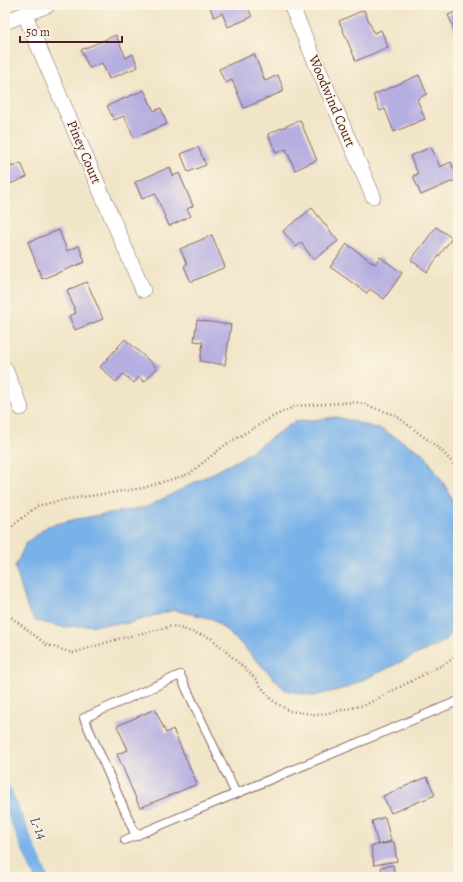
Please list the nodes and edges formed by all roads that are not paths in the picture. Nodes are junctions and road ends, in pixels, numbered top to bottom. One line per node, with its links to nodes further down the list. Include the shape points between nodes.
1 (48, 5): 3 (street)
2 (291, 5): 5 (street, Woodwind Court)
3 (24, 14): 4 (street); 6 (street, Piney Court)
4 (5, 22)
5 (373, 196)
6 (143, 290)
7 (5, 369): 8 (street)
8 (21, 408)
9 (458, 701): 10 (lane)
10 (236, 794): 11 (lane); 11 (lane, via 180,675 84,718)
11 (136, 836): 12 (lane)
12 (125, 840)

